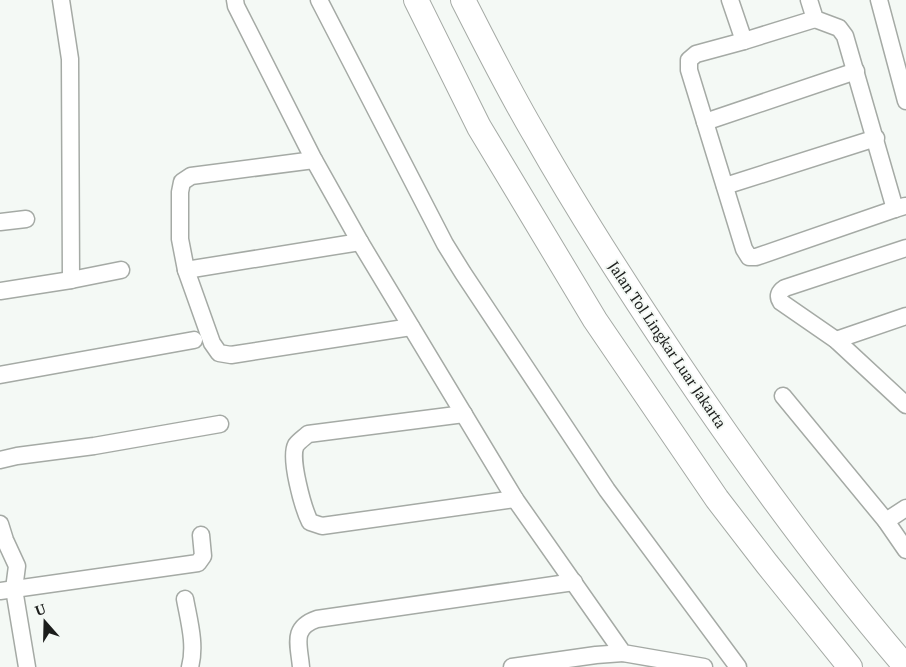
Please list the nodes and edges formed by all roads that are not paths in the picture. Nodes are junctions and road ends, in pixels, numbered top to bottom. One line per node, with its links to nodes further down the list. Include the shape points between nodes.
1 (61, 0): 25 (street, via 70,59)
2 (234, 0): 16 (street)
3 (319, 0): 52 (street, via 463,273 607,490)
4 (416, 0): 53 (highway, via 479,127 595,320 717,499)
5 (463, 0): 54 (highway, Jalan Tol Lingkar Luar Jakarta, via 534,135 665,344 776,504 835,582)
6 (730, 0): 10 (street)
7 (809, 0): 9 (street)
8 (879, 0): 11 (street)
9 (815, 19): 10 (street); 12 (street, via 839,28 845,36)
10 (744, 41): 14 (street, via 696,54 689,60)
11 (900, 56): 13 (street)
12 (856, 72): 14 (street); 15 (street)
13 (906, 101)
14 (705, 122): 17 (street)
15 (876, 138): 17 (street); 18 (street)
16 (314, 160): 21 (street); 24 (street, via 191,176 182,182 180,239)
17 (725, 186): 18 (street, via 749,257)
18 (901, 207)
19 (26, 219): 20 (street)
20 (0, 222)
21 (360, 242): 24 (street); 28 (street)
22 (906, 248): 30 (street, via 780,291 781,302)
23 (121, 270): 25 (street)
24 (186, 270): 28 (street, via 212,343 219,353 231,355)
25 (71, 280): 26 (street)
26 (0, 291)
27 (906, 316): 30 (street)
28 (411, 327): 34 (street)
29 (194, 340): 31 (street)
30 (836, 340): 33 (street)
31 (0, 375)
32 (783, 396): 39 (street)
33 (906, 405)
34 (464, 414): 37 (street); 37 (street, via 308,434 296,444 293,457 304,510 310,522 322,526)
35 (220, 424): 36 (street)
36 (0, 460)
37 (515, 499): 43 (street)
38 (906, 508): 39 (street)
39 (886, 521): 42 (street)
40 (0, 524): 44 (street, via 17,566)
41 (201, 536): 44 (street, via 203,556 198,563)
42 (906, 550)
43 (574, 582): 46 (street); 49 (street, via 317,619 306,623 300,630)
44 (7, 590): 47 (street)
45 (185, 599): 48 (street, via 193,644)
46 (623, 653): 50 (street); 51 (street)
47 (27, 667)
48 (190, 667)
49 (301, 667)
50 (512, 667)
51 (704, 667)
52 (738, 667)
53 (850, 667)
54 (906, 667)

